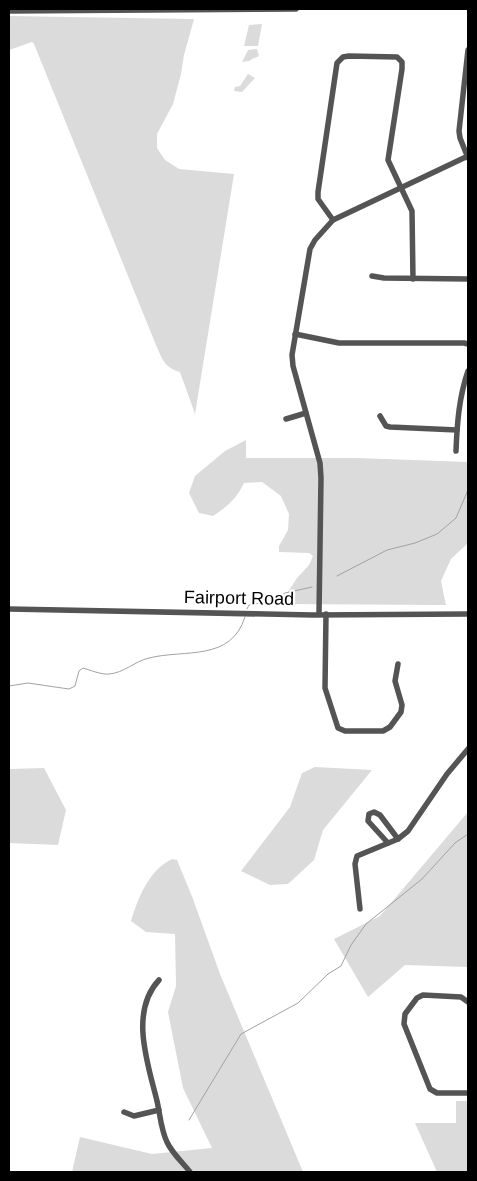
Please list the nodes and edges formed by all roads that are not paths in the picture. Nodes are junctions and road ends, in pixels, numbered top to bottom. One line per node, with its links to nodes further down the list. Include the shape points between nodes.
1 (296, 9): 2 (street)
2 (100, 10): 3 (street)
3 (9, 11)
4 (468, 50): 5 (street, via 458,131)
5 (468, 157): 6 (street)
6 (401, 188): 7 (street); 7 (street, via 388,160 402,62 397,57 343,58 338,63 318,192 318,199); 9 (street, via 412,211)
7 (333, 220): 11 (street, via 310,250)
8 (372, 276): 9 (street)
9 (413, 279): 10 (street)
10 (468, 279)
11 (296, 334): 12 (street, via 339,343); 14 (street, via 293,366)
12 (468, 344)
13 (468, 371): 17 (street)
14 (306, 414): 16 (street); 20 (street, via 322,478)
15 (380, 416): 17 (street, via 390,427)
16 (286, 419)
17 (457, 430): 18 (street)
18 (456, 451)
19 (9, 609): 20 (street, Fairport Road)
20 (322, 614): 21 (street, Fairport Road); 22 (street, via 325,688 338,728 345,731 384,731 390,728 402,705 395,681)
21 (468, 614)
22 (398, 664)
23 (468, 748): 24 (street, via 408,831)
24 (398, 838): 25 (street); 25 (street, via 380,816 374,812 369,814 368,821)
25 (388, 843): 26 (street, via 358,856 355,864)
26 (360, 909)
27 (159, 980): 30 (street, via 150,989 143,1020 145,1048)
28 (468, 1002): 29 (street, via 461,997 417,998 405,1014 404,1024 430,1089 437,1093)
29 (468, 1094)
30 (159, 1110): 31 (street, via 134,1116); 32 (street, via 168,1144)
31 (124, 1112)
32 (190, 1172)

